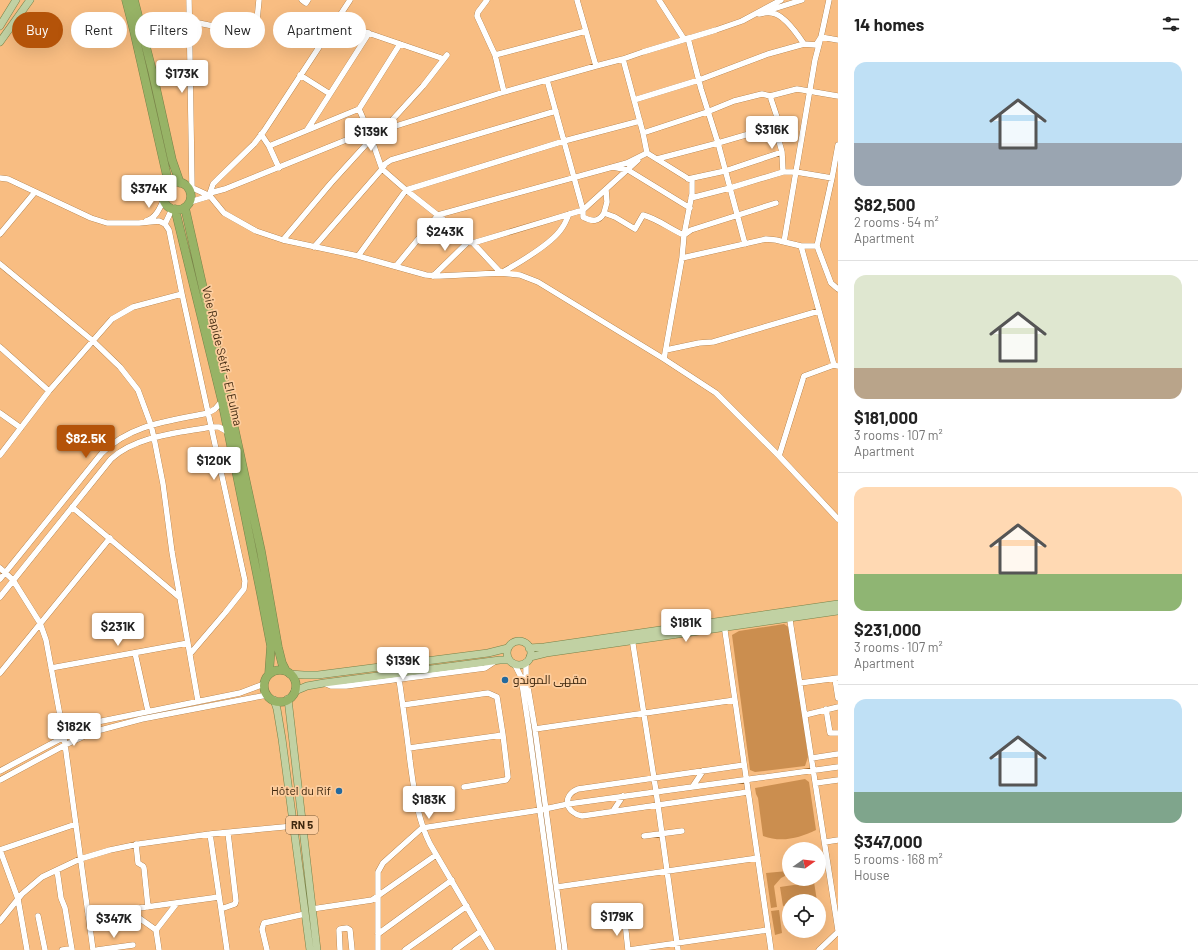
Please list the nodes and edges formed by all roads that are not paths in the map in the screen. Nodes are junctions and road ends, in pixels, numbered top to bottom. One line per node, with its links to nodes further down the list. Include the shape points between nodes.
1 (16, 0): 20 (main road)
2 (30, 0): 27 (main road)
3 (126, 0): 74 (highway)
4 (134, 0): 75 (highway, via 172,160)
5 (189, 0): 16 (street)
6 (259, 0): 17 (street)
7 (302, 0): 8 (street, via 306,3)
8 (308, 0)
9 (350, 0): 18 (street)
10 (487, 0): 32 (street, via 477,16)
11 (577, 0): 21 (street)
12 (659, 0): 25 (street)
13 (781, 0): 19 (street)
14 (802, 0): 19 (street)
15 (829, 0): 24 (street)
16 (189, 12)
17 (258, 12)
18 (342, 12)
19 (757, 14): 25 (street); 29 (street, via 778,14)
20 (0, 26)
21 (586, 30): 32 (street); 34 (street)
22 (366, 32): 23 (street)
23 (369, 33): 28 (street); 40 (street)
24 (821, 36): 26 (street); 29 (street, via 816,45); 38 (street)
25 (686, 39): 33 (street); 37 (street)
26 (838, 40)
27 (0, 42)
28 (400, 44): 44 (street); 51 (street, via 445,57 423,86)
29 (804, 44): 37 (street, via 768,54)
30 (188, 48): 75 (street)
31 (319, 48): 35 (street)
32 (495, 56): 39 (street)
33 (623, 59): 34 (street); 43 (street)
34 (596, 66): 36 (street)
35 (300, 76): 40 (street); 53 (street)
36 (547, 80): 39 (street); 45 (street)
37 (699, 80): 43 (street); 46 (street)
38 (809, 91): 41 (street, via 797,89); 42 (street); 69 (street)
39 (504, 92): 51 (street)
40 (330, 94): 50 (street)
41 (770, 96): 46 (street, via 762,94 734,101); 49 (street)
42 (838, 96)
43 (634, 100): 47 (street)
44 (359, 109): 50 (street); 54 (street)
45 (556, 111): 55 (street); 65 (street, via 391,160)
46 (707, 112): 52 (street); 56 (street)
47 (640, 121): 52 (street); 55 (street)
48 (790, 122): 49 (street)
49 (777, 126): 56 (street); 59 (street)
50 (306, 130): 58 (street)
51 (383, 130): 54 (street)
52 (643, 133): 60 (street)
53 (261, 134): 58 (street); 80 (street, via 213,184)
54 (371, 135): 64 (street, via 351,138); 65 (street); 96 (street)
55 (564, 141): 70 (street); 77 (street)
56 (718, 143): 62 (street); 67 (street)
57 (838, 145): 72 (street)
58 (269, 146): 64 (street)
59 (782, 152): 67 (street); 68 (street)
60 (647, 153): 61 (street); 62 (street)
61 (640, 158): 63 (street); 66 (street)
62 (657, 159): 73 (street)
63 (611, 167): 66 (street); 70 (street)
64 (279, 168): 80 (street)
65 (382, 169): 77 (street); 102 (street)
66 (628, 170): 78 (street); 85 (street)
67 (725, 171): 73 (street); 76 (street)
68 (783, 172): 69 (street); 76 (street)
69 (796, 172): 72 (street); 98 (street)
70 (573, 177): 87 (street); 90 (street)
71 (0, 178): 79 (street, via 8,179)
72 (832, 178): 101 (street)
73 (688, 179): 81 (street, via 692,181 693,186)
74 (169, 185): 75 (highway); 82 (highway, via 165,190)
75 (185, 185): 80 (street); 84 (highway, via 190,192)
76 (730, 188): 81 (street); 91 (street)
77 (406, 190): 90 (street); 103 (street)
78 (606, 190): 87 (street); 88 (street, via 607,202)
79 (35, 192): 92 (street, via 107,223); 94 (street)
80 (210, 195): 84 (street); 96 (street, via 224,213 256,231)
81 (691, 198): 85 (street)
82 (164, 199): 86 (highway, via 165,203); 92 (street, via 151,220)
83 (776, 203): 91 (street)
84 (187, 205): 86 (highway); 152 (highway, Voie Rapide Sétif - El Eulma, via 278,647 282,663)
85 (690, 208): 95 (street)
86 (174, 209): 93 (street); 118 (highway, Voie Rapide Sétif - El Eulma)
87 (583, 210): 88 (street, via 583,217 596,220); 89 (street)
88 (604, 213): 95 (street, via 635,229 643,215 652,217)
89 (569, 214): 97 (street); 107 (street, via 561,229 551,239 522,262)
90 (438, 215): 97 (street); 106 (street)
91 (737, 216): 95 (street, via 690,230); 99 (street)
92 (139, 223): 93 (street, via 159,221)
93 (165, 224): 110 (street, via 169,230)
94 (0, 234)
95 (684, 235): 104 (street)
96 (283, 240): 102 (street)
97 (471, 242): 107 (street); 108 (street)
98 (784, 242): 99 (street, via 766,239); 100 (street)
99 (745, 244): 104 (street)
100 (801, 246): 101 (street); 111 (street)
101 (817, 246): 109 (street, via 831,283)
102 (314, 247): 103 (street)
103 (358, 256): 106 (street)
104 (682, 258): 114 (street)
105 (0, 264): 112 (street)
106 (396, 266): 108 (street)
107 (501, 273): 108 (street); 115 (street, via 520,275 538,282)
108 (433, 276)
109 (838, 289)
110 (182, 294): 112 (street, via 133,307 112,319); 120 (street)
111 (819, 311): 114 (street, via 713,342); 116 (street)
112 (93, 340): 117 (street); 121 (street, via 120,367 138,390)
113 (0, 347): 117 (street)
114 (666, 350): 115 (street)
115 (664, 358): 127 (street, via 716,393)
116 (836, 365): 127 (street, via 804,376)
117 (49, 391): 123 (street)
118 (222, 401): 120 (street); 124 (highway, Voie Rapide Sétif - El Eulma)
119 (0, 413): 123 (street)
120 (208, 413): 121 (street); 122 (street)
121 (151, 425): 125 (street); 132 (street, via 122,437 102,453)
122 (211, 427): 124 (street, via 219,427); 125 (street); 147 (street, via 245,581 244,589)
123 (21, 428): 126 (street)
124 (228, 432): 154 (highway, Voie Rapide Sétif - El Eulma, via 268,628 271,646)
125 (154, 438): 128 (street, via 135,443 116,454); 136 (street)
126 (0, 455)
127 (779, 456): 129 (street)
128 (72, 507): 130 (street); 134 (street)
129 (838, 519)
130 (110, 538): 136 (street); 140 (street)
131 (0, 568): 132 (street)
132 (5, 572): 133 (street); 134 (street)
133 (0, 579)
134 (13, 580): 135 (street); 140 (street)
135 (0, 597)
136 (180, 598): 143 (street)
137 (838, 604): 139 (main road)
138 (838, 611): 139 (main road)
139 (789, 614): 141 (main road); 158 (street)
140 (40, 623): 151 (street); 153 (street)
141 (724, 624): 142 (main road); 164 (street)
142 (632, 637): 145 (main road); 148 (main road, via 546,653); 170 (street)
143 (188, 643): 146 (street); 147 (street)
144 (508, 648): 145 (main road, via 513,642 519,641 526,643); 150 (main road, via 507,654); 152 (main road, via 488,653 326,674)
145 (529, 648): 148 (main road)
146 (135, 653): 151 (street); 169 (street)
147 (190, 654): 165 (street)
148 (528, 659): 150 (main road, via 520,664); 172 (street, via 526,676)
149 (497, 660): 150 (main road); 155 (street, via 485,668); 157 (main road)
150 (512, 662): 197 (street, via 521,681)
151 (51, 668): 175 (street)
152 (288, 672): 154 (highway, via 277,670); 160 (highway, via 295,681)
153 (0, 673)
154 (269, 674): 159 (highway)
155 (399, 679): 157 (street, via 346,686 331,686); 166 (street)
156 (836, 679): 158 (street); 162 (street)
157 (324, 683): 160 (main road)
158 (800, 683): 171 (street)
159 (264, 684): 161 (highway); 165 (street, via 240,693)
160 (295, 691): 163 (highway)
161 (270, 698): 163 (highway, via 279,702); 176 (street, via 142,719 93,732); 200 (main road, RN 5, via 277,709)
162 (838, 698)
163 (288, 699): 226 (main road, RN 5)
164 (735, 700): 170 (street); 180 (street)
165 (198, 701): 169 (street)
166 (403, 705): 174 (street, via 488,693 497,697); 177 (street)
167 (838, 707): 168 (street)
168 (826, 710): 171 (street); 173 (street, via 830,734)
169 (148, 711): 175 (street, via 97,722)
170 (644, 713): 172 (street); 185 (street)
171 (805, 714): 179 (street)
172 (535, 729): 197 (street)
173 (838, 733)
174 (503, 734): 177 (street); 191 (street, via 509,773 506,780)
175 (64, 737): 176 (street); 183 (street)
176 (65, 744): 187 (street); 199 (street)
177 (408, 748): 201 (street)
178 (838, 754): 179 (street)
179 (812, 758): 182 (street)
180 (744, 765): 184 (street); 186 (street)
181 (838, 767): 182 (street)
182 (814, 769): 186 (street); 189 (street)
183 (0, 771)
184 (703, 771): 185 (street); 190 (street)
185 (654, 778): 192 (street); 195 (street, via 578,789 568,797)
186 (746, 779): 190 (street); 193 (street)
187 (0, 780)
188 (838, 780): 189 (street)
189 (816, 783): 208 (street)
190 (693, 786): 192 (street)
191 (464, 787)
192 (656, 792): 194 (street); 196 (street)
193 (748, 792): 196 (street); 213 (street)
194 (623, 796): 195 (street); 198 (street)
195 (568, 804): 197 (street); 198 (street, via 572,812 582,816)
196 (658, 805): 198 (street); 204 (street)
197 (543, 809): 201 (street); 218 (street); 258 (street)
198 (613, 811)
199 (76, 824): 211 (street); 214 (street)
200 (294, 826): 203 (street); 228 (main road, RN 5)
201 (422, 828): 212 (street); 219 (street, via 380,868)
202 (682, 830): 204 (street)
203 (228, 833): 205 (street); 225 (street, via 236,901 232,906)
204 (662, 833): 206 (street); 216 (street)
205 (210, 834): 209 (street); 220 (street)
206 (644, 836)
207 (838, 840): 208 (street)
208 (825, 842)
209 (136, 844): 214 (street); 224 (street, via 138,863 144,868)
210 (826, 849): 236 (street)
211 (0, 850): 221 (street)
212 (436, 855): 217 (street); 219 (street)
213 (758, 858): 216 (street); 234 (street)
214 (80, 859): 215 (street); 229 (street)
215 (57, 870): 221 (street, via 42,877); 240 (street)
216 (667, 870): 218 (street); 239 (street)
217 (452, 880): 223 (street); 237 (street)
218 (557, 887): 259 (street)
219 (377, 896): 226 (street, via 372,900); 237 (street)
220 (219, 897): 222 (street); 225 (street)
221 (18, 899): 231 (street); 242 (street)
222 (177, 903): 224 (street); 233 (street)
223 (467, 906): 235 (street); 255 (street)
224 (148, 907): 227 (street)
225 (221, 909): 248 (street)
226 (312, 909): 251 (main road, RN 5)
227 (128, 910): 229 (street); 233 (street)
228 (305, 914): 249 (street, via 264,923 262,929); 250 (main road, RN 5)
229 (88, 915): 245 (street)
230 (38, 916): 243 (street)
231 (0, 921)
232 (625, 922): 260 (street)
233 (156, 930): 247 (street)
234 (768, 930): 239 (street); 261 (street)
235 (481, 931): 256 (street); 257 (street)
236 (838, 931): 241 (street)
237 (378, 934): 254 (street)
238 (133, 945): 246 (street)
239 (678, 947): 260 (street)
240 (72, 949): 244 (street)
241 (824, 949)
242 (27, 950)
243 (45, 950)
244 (62, 950)
245 (93, 950)
246 (97, 950)
247 (158, 950)
248 (227, 950)
249 (267, 950)
250 (310, 950)
251 (317, 950)
252 (340, 950): 253 (street, via 339,930 347,928 350,930)
253 (352, 950)
254 (378, 950)
255 (405, 950)
256 (455, 950)
257 (492, 950)
258 (559, 950)
259 (565, 950)
260 (628, 950)
261 (771, 950)

